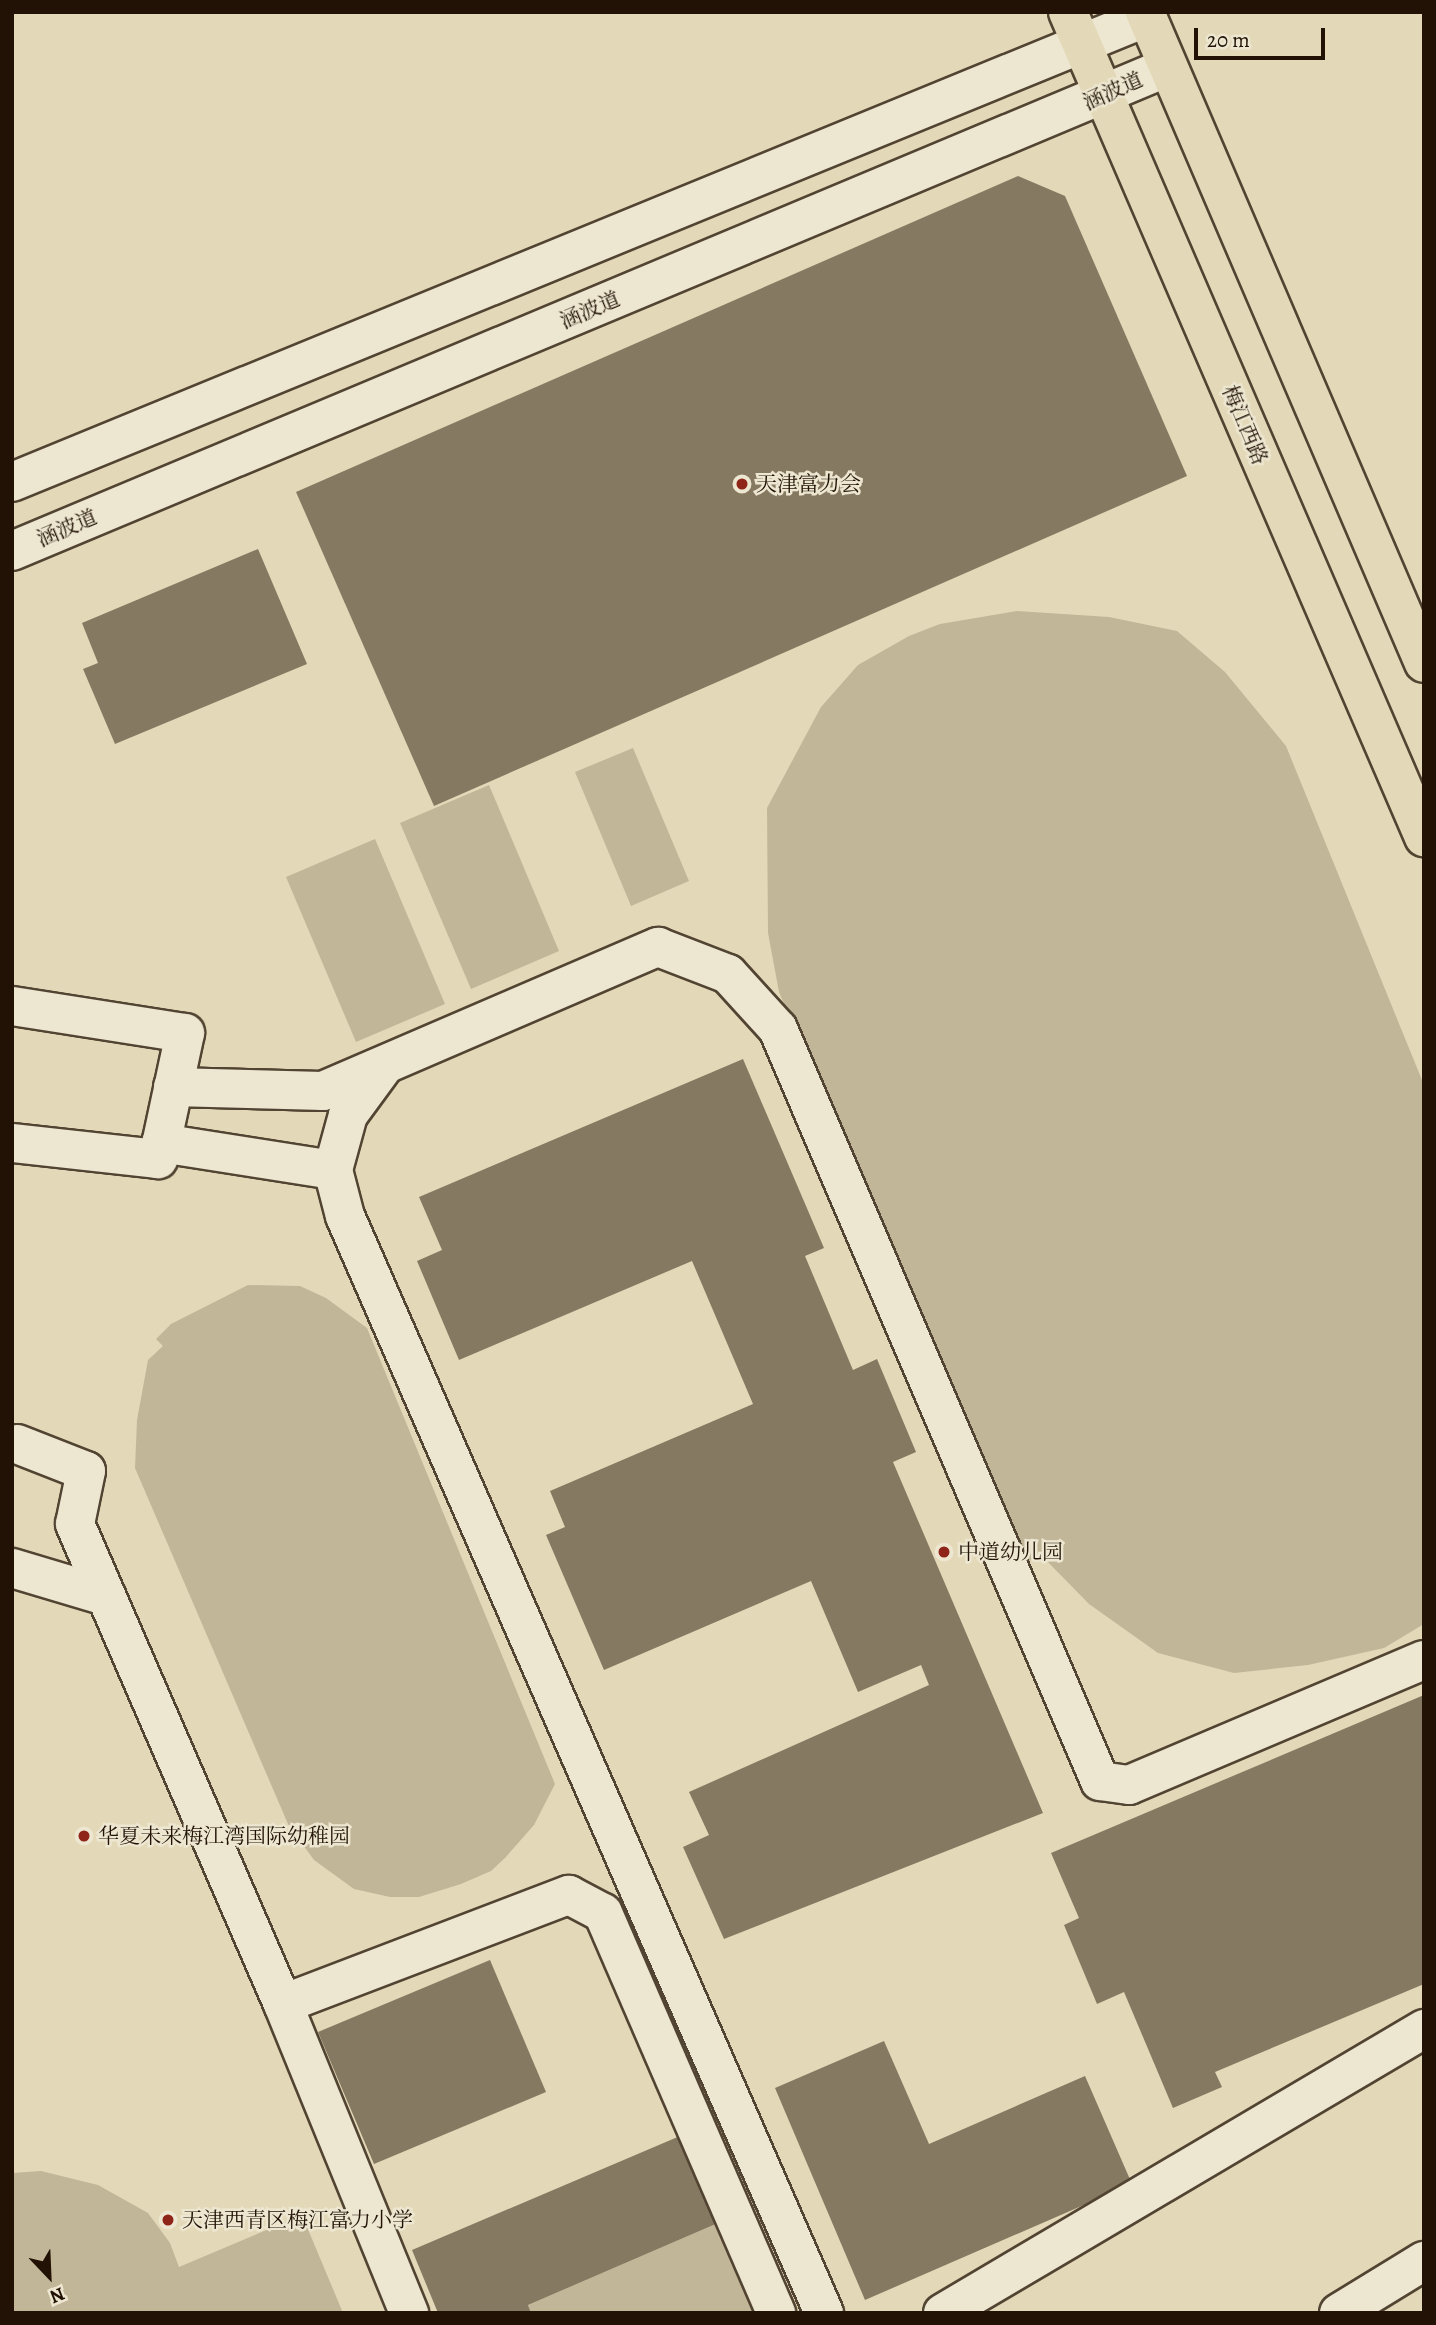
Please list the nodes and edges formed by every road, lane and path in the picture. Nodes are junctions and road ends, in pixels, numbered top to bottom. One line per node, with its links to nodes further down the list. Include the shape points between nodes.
1 (1146, 15): 2 (street); 3 (main road)
2 (1075, 29): 4 (main road, 梅江西路); 5 (street)
3 (1168, 67): 4 (street, 涵波道); 7 (main road)
4 (1103, 96): 6 (street, 涵波道); 8 (main road, 梅江西路)
5 (12, 482)
6 (12, 551)
7 (1424, 663)
8 (1424, 836)
9 (12, 1006): 11 (street, via 185,1032)
10 (386, 1065): 11 (street, via 323,1091); 14 (street, via 348,1115); 18 (street, via 658,947 728,974 778,1029 1100,1781 1129,1785)
11 (173, 1087): 13 (street)
12 (12, 1143): 13 (street, via 158,1159)
13 (161, 1143): 14 (street)
14 (333, 1170): 24 (street, via 345,1216)
15 (14, 1439): 17 (street, via 86,1471 75,1524)
16 (12, 1568): 17 (street)
17 (106, 1596): 19 (street)
18 (1424, 1660)
19 (283, 2004): 22 (street); 23 (street, via 569,1895 603,1913)
20 (1424, 2029): 25 (street)
21 (1424, 2261): 26 (street)
22 (410, 2313)
23 (776, 2313)
24 (824, 2313)
25 (943, 2313)
26 (1339, 2313)

